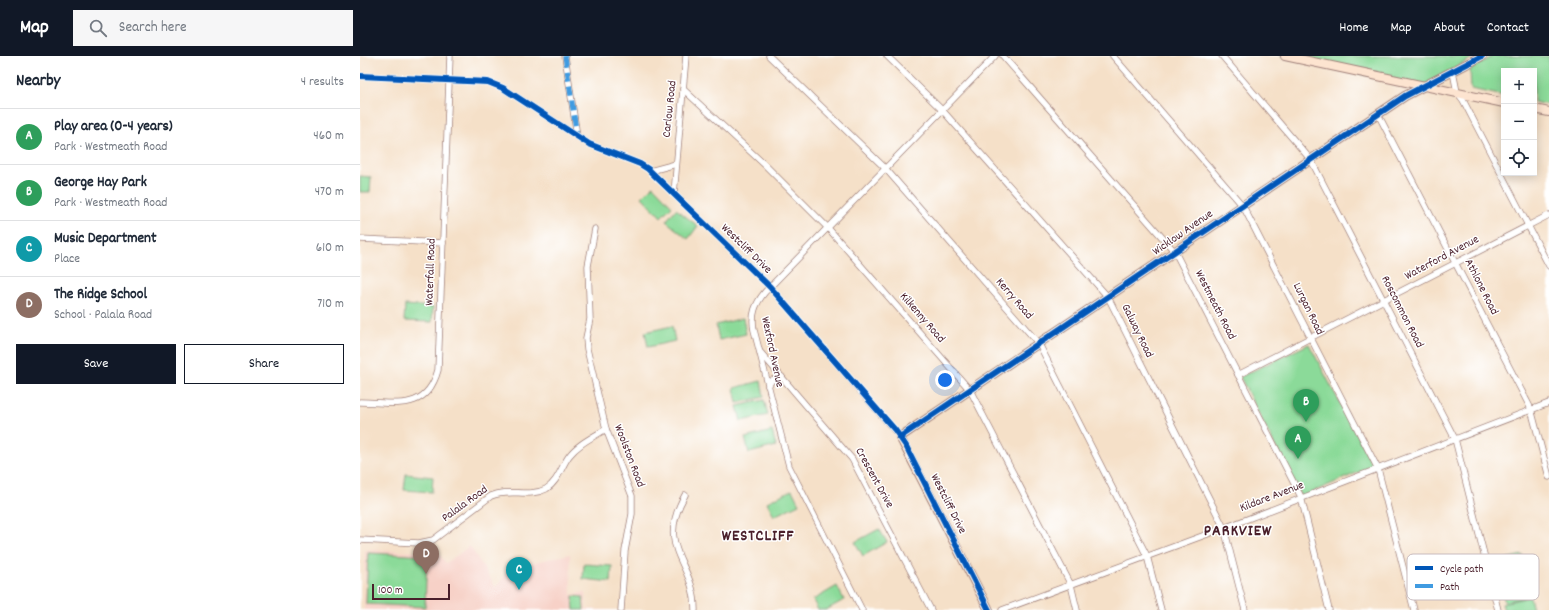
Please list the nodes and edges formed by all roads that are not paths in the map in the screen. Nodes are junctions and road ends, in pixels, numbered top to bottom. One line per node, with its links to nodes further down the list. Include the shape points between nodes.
1 (450, 56): 14 (street, Waterfall Road)
2 (565, 56): 23 (street)
3 (686, 56): 16 (street, Carlow Road)
4 (769, 56): 26 (street, Kerry Road)
5 (887, 56): 20 (street, Galway Road)
6 (995, 56): 20 (street, Wexford Avenue)
7 (1003, 56): 36 (street, Westmeath Road)
8 (1113, 56): 29 (street, Lurgan Road)
9 (1222, 56): 24 (street, Roscommon Road)
10 (1285, 56): 15 (street)
11 (1482, 56): 12 (street, Wicklow Avenue)
12 (1453, 72): 15 (street, Wicklow Avenue); 17 (street)
13 (360, 76): 14 (street, Westcliff Drive)
14 (450, 79): 23 (street, Westcliff Drive, via 481,81 503,88); 35 (street, Waterfall Road)
15 (1421, 87): 17 (street); 22 (street, Wicklow Avenue)
16 (683, 89): 25 (street, Carlow Road); 32 (street, Kilkenny Road)
17 (1459, 94): 18 (street); 31 (street)
18 (1501, 102)
19 (1537, 110): 21 (street)
20 (943, 111): 26 (street, Wexford Avenue); 40 (street, Galway Road)
21 (1549, 112)
22 (1378, 114): 24 (street, Wicklow Avenue); 37 (street, Athlone Road)
23 (577, 136): 27 (street, Westcliff Drive)
24 (1311, 160): 29 (street, Wicklow Avenue); 41 (street, Roscommon Road)
25 (676, 164): 27 (street); 28 (street, Carlow Road)
26 (886, 168): 32 (street, Wexford Avenue); 43 (street, Kerry Road)
27 (650, 171): 28 (street, Westcliff Drive)
28 (674, 194): 39 (street, Westcliff Drive)
29 (1243, 206): 36 (street, Wicklow Avenue); 42 (street, Lurgan Road)
30 (1549, 215): 31 (street, Waterford Avenue)
31 (1528, 226): 37 (street, Waterford Avenue); 38 (street)
32 (828, 228): 39 (street, Wexford Avenue); 48 (street, Kilkenny Road)
33 (595, 229): 52 (street, Woolston Road, via 588,266 590,319 586,335)
34 (360, 239): 35 (street)
35 (443, 243): 49 (street, Waterfall Road, via 438,370 432,388 423,397 409,402)
36 (1175, 252): 40 (street, Wicklow Avenue); 45 (street, Westmeath Road)
37 (1455, 262): 41 (street, Waterford Avenue, via 1420,283); 51 (street, Athlone Road)
38 (1549, 266)
39 (770, 287): 44 (street, Wexford Avenue, via 758,299 753,313 753,324); 53 (street, Westcliff Drive)
40 (1108, 297): 43 (street, Wicklow Avenue); 59 (street, Galway Road)
41 (1383, 300): 42 (street, Waterford Avenue); 54 (street, Roscommon Road)
42 (1310, 338): 45 (street, Waterford Avenue); 55 (street, Lurgan Road)
43 (1039, 344): 48 (street, Wicklow Avenue); 62 (street, Kerry Road)
44 (761, 353): 46 (street, Crescent Drive); 47 (street, Wexford Avenue)
45 (1238, 375): 58 (street, Westmeath Road)
46 (782, 377): 47 (street, via 772,380); 70 (street, Crescent Drive, via 852,459)
47 (768, 386): 69 (street, Wexford Avenue, via 791,471)
48 (970, 390): 53 (street, Wicklow Avenue); 64 (street, Kilkenny Road)
49 (360, 402)
50 (1549, 403): 51 (street, Kildare Avenue)
51 (1531, 410): 54 (street, Kildare Avenue); 56 (street, Athlone Road)
52 (606, 430): 60 (street, Palala Road, via 574,450 547,488 533,493 502,493 491,496 433,540 419,543); 67 (street, Woolston Road, via 633,500)
53 (900, 437): 71 (street, Westcliff Drive)
54 (1455, 439): 55 (street, Kildare Avenue); 61 (street, Roscommon Road)
55 (1378, 469): 58 (street, Kildare Avenue); 63 (street, Lurgan Road)
56 (1549, 477)
57 (685, 495): 68 (street, via 676,511 673,538 694,594)
58 (1301, 498): 59 (street, Kildare Avenue); 76 (street, Westmeath Road)
59 (1224, 528): 62 (street, Kildare Avenue); 75 (street, Galway Road)
60 (360, 540)
61 (1484, 554)
62 (1147, 556): 64 (street, Kildare Avenue); 74 (street, Kerry Road)
63 (1407, 583)
64 (1070, 585): 72 (street, Kildare Avenue); 73 (street, Kilkenny Road)
65 (1411, 600): 77 (street, Lurgan Road)
66 (1495, 600): 78 (street, Roscommon Road)
67 (621, 610)
68 (695, 610)
69 (862, 610)
70 (931, 610)
71 (989, 610)
72 (1002, 610)
73 (1077, 610)
74 (1161, 610)
75 (1245, 610)
76 (1329, 610)
77 (1414, 610)
78 (1498, 610)

